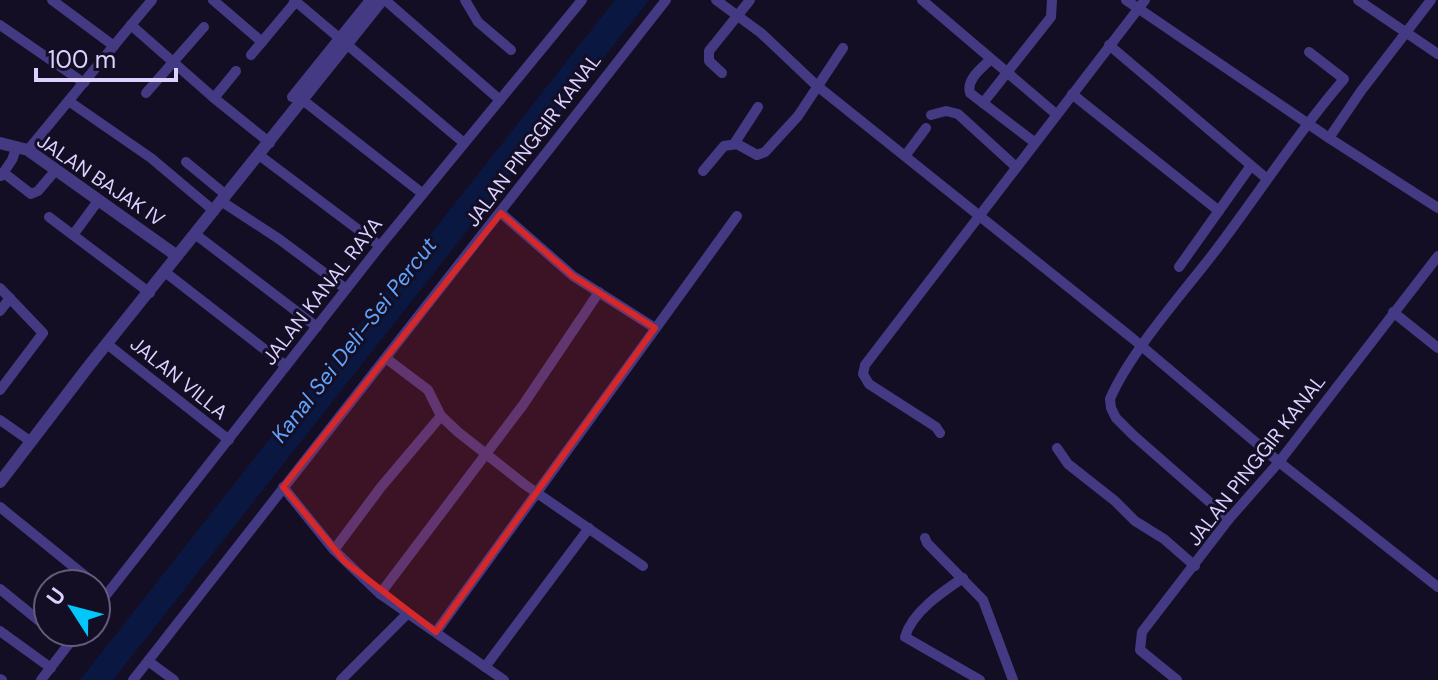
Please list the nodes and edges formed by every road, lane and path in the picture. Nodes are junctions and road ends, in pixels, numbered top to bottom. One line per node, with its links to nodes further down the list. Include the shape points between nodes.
1 (52, 0): 26 (street)
2 (152, 0): 20 (street)
3 (213, 0): 24 (street)
4 (370, 0): 23 (street)
5 (384, 0): 23 (street); 43 (street)
6 (465, 0): 28 (street, via 478,22)
7 (582, 0): 43 (street, JALAN KANAL RAYA)
8 (666, 0): 72 (street, JALAN PINGGIR KANAL)
9 (716, 0): 18 (street)
10 (750, 0): 18 (street)
11 (922, 0): 32 (street)
12 (1052, 0): 36 (street, via 1051,17)
13 (1126, 0): 17 (street)
14 (1358, 0): 22 (street)
15 (1431, 0): 22 (street)
16 (296, 1): 23 (street); 24 (street)
17 (1142, 4): 25 (street); 49 (street)
18 (737, 16): 35 (street, via 708,55); 38 (street)
19 (0, 25): 37 (street)
20 (131, 25): 26 (street); 33 (street)
21 (204, 27): 33 (street)
22 (1406, 33): 30 (street); 51 (street)
23 (344, 41): 42 (street); 55 (street)
24 (262, 42): 31 (street)
25 (1109, 45): 40 (street); 62 (street)
26 (114, 46): 37 (street)
27 (843, 48): 38 (street)
28 (511, 50)
29 (1309, 52): 49 (street, via 1344,79)
30 (1438, 54)
31 (251, 55)
32 (991, 59): 36 (street); 45 (street, via 968,87)
33 (172, 63): 39 (street); 41 (street)
34 (236, 71): 41 (street)
35 (722, 73)
36 (1007, 73): 45 (street); 47 (street)
37 (84, 83): 44 (street)
38 (816, 85): 56 (street, via 798,116 765,152 757,155); 59 (street)
39 (146, 93)
40 (1072, 94): 47 (street); 71 (street)
41 (214, 98): 54 (street)
42 (298, 99): 54 (street); 67 (street)
43 (500, 100): 55 (street, JALAN KANAL RAYA)
44 (70, 102): 57 (street); 69 (street)
45 (983, 103): 52 (street)
46 (758, 107): 56 (street)
47 (1056, 114): 52 (street)
48 (931, 115): 61 (street, via 958,114)
49 (1306, 123): 51 (street); 66 (street)
50 (926, 128): 59 (street)
51 (1329, 138): 70 (street)
52 (1034, 142): 61 (street)
53 (0, 143): 57 (street, JALAN BAJAK IV)
54 (270, 143): 58 (street)
55 (464, 143): 67 (street, JALAN KANAL RAYA)
56 (734, 144): 64 (street, via 724,146)
57 (22, 149): 63 (street, JALAN BAJAK IV); 65 (street)
58 (259, 155): 69 (street); 78 (street)
59 (905, 156): 73 (street)
60 (186, 162): 69 (street)
61 (1015, 166): 73 (street)
62 (1250, 167): 66 (street); 71 (street)
63 (55, 171): 65 (street, via 31,194); 68 (street, JALAN BAJAK IV)
64 (703, 171)
65 (2, 176)
66 (1266, 178): 93 (street)
67 (423, 194): 78 (street, JALAN KANAL RAYA)
68 (98, 201): 77 (street); 79 (street, JALAN BAJAK IV)
69 (220, 202): 76 (street); 84 (street)
70 (1438, 208)
71 (1219, 211): 81 (street)
72 (501, 213): 85 (street, via 566,271); 95 (street, JALAN PINGGIR KANAL)
73 (979, 215): 93 (street); 100 (street, via 863,370 869,384)
74 (737, 216): 91 (street)
75 (49, 217): 77 (street)
76 (195, 234): 79 (street); 90 (street)
77 (73, 235): 86 (street)
78 (380, 246): 84 (street, JALAN KANAL RAYA)
79 (177, 256): 82 (street)
80 (1438, 256): 89 (street, JALAN PINGGIR KANAL)
81 (1179, 267)
82 (165, 272): 86 (street); 96 (street)
83 (0, 288): 87 (street)
84 (346, 289): 90 (street, JALAN KANAL RAYA)
85 (599, 292): 91 (street); 104 (street)
86 (150, 293): 92 (street)
87 (10, 298): 88 (street); 97 (street, via 43,333)
88 (0, 311)
89 (1393, 312): 94 (street); 105 (street, JALAN PINGGIR KANAL)
90 (317, 327): 96 (street, JALAN KANAL RAYA)
91 (655, 328): 108 (street)
92 (107, 344): 101 (street, JALAN VILLA); 102 (street)
93 (1142, 347): 105 (street); 110 (street, via 1110,399 1116,418)
94 (1438, 348)
95 (387, 359): 98 (street, via 428,390); 107 (street, JALAN PINGGIR KANAL)
96 (286, 366): 101 (street, JALAN KANAL RAYA)
97 (0, 390)
98 (441, 416): 104 (street); 113 (street)
99 (0, 420): 102 (street)
100 (940, 433)
101 (229, 440): 119 (street, JALAN KANAL RAYA)
102 (30, 441): 106 (street)
103 (1057, 448): 115 (street, via 1068,464)
104 (487, 454): 108 (street); 121 (street)
105 (1279, 462): 110 (street, JALAN PINGGIR KANAL); 118 (street)
106 (0, 482)
107 (283, 487): 113 (street); 127 (street, JALAN PINGGIR KANAL)
108 (538, 494): 111 (street); 125 (street)
109 (0, 507): 116 (street)
110 (1229, 519): 115 (street, JALAN PINGGIR KANAL)
111 (589, 528): 114 (street); 128 (street)
112 (925, 538): 117 (street)
113 (334, 550): 121 (street)
114 (643, 566)
115 (1195, 566): 137 (street, JALAN PINGGIR KANAL, via 1139,640 1144,655)
116 (74, 568)
117 (963, 578): 135 (street, via 929,604 905,637); 136 (street, via 987,607)
118 (1438, 587)
119 (112, 588)
120 (0, 589): 123 (street)
121 (380, 594): 122 (street)
122 (407, 614): 125 (street); 134 (street)
123 (32, 615)
124 (0, 631): 129 (street)
125 (436, 632): 128 (street)
126 (66, 648): 129 (street)
127 (148, 661): 132 (street, JALAN PINGGIR KANAL); 133 (street)
128 (485, 667): 130 (street)
129 (51, 668): 131 (street)
130 (497, 678)
131 (41, 680)
132 (133, 680)
133 (174, 680)
134 (341, 680)
135 (980, 680)
136 (1011, 680)
137 (1177, 680)

